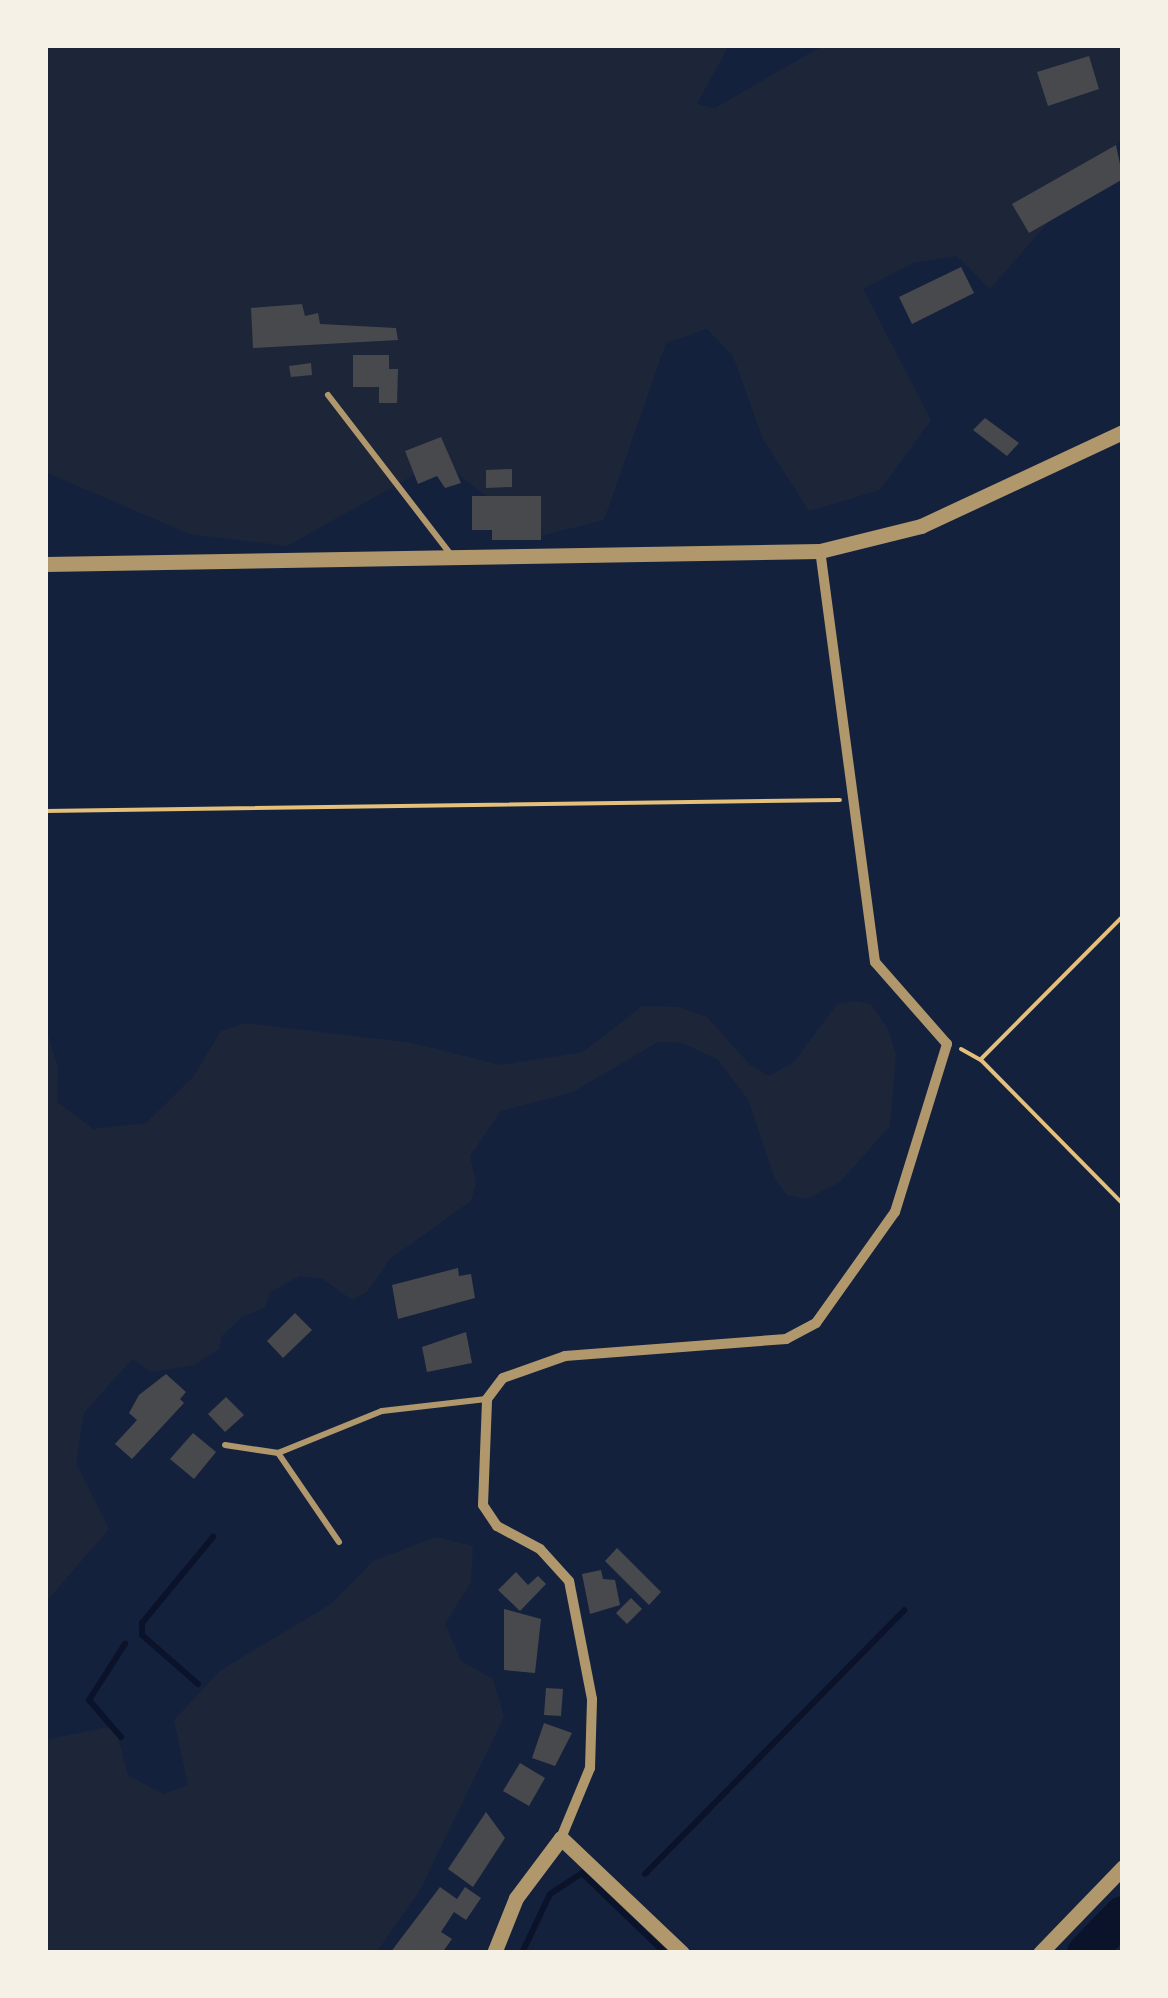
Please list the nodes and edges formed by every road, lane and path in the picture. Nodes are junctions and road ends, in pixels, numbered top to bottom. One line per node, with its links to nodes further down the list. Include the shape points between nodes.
1 (328, 395): 4 (lane)
2 (1123, 432): 3 (street, via 921,526)
3 (820, 551): 4 (street); 6 (street)
4 (456, 561): 5 (street)
5 (45, 564)
6 (853, 800): 7 (path); 9 (street, via 874,962)
7 (45, 811)
8 (1123, 916): 10 (path)
9 (947, 1044): 10 (path); 12 (street, via 895,1212 816,1322 786,1339 565,1356 503,1378)
10 (981, 1060): 11 (path)
11 (1123, 1204)
12 (487, 1399): 14 (lane, via 382,1411); 16 (street, via 483,1505 496,1526 540,1549 569,1581 592,1699 590,1768)
13 (226, 1445): 14 (lane)
14 (278, 1454): 15 (lane)
15 (339, 1542)
16 (562, 1838): 18 (street, via 516,1898); 19 (street)
17 (1123, 1867): 20 (street)
18 (494, 1953)
19 (682, 1953)
20 (1040, 1953)

